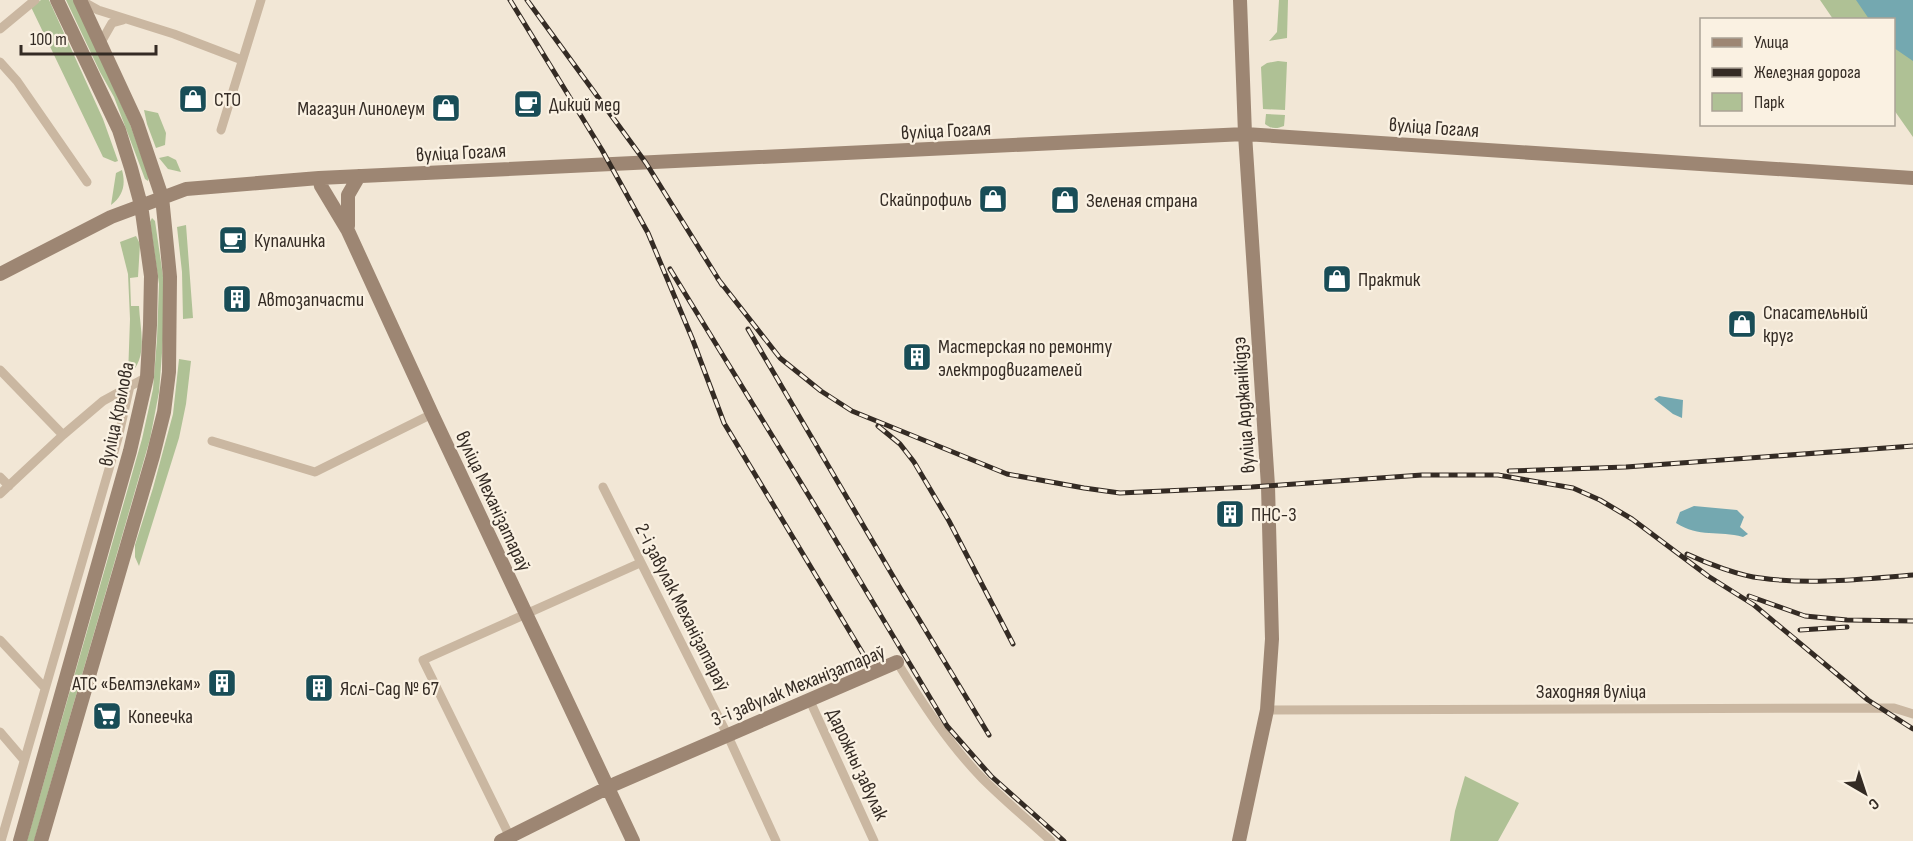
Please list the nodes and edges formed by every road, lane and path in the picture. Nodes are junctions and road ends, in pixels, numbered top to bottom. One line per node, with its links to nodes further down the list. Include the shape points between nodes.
1 (35, 0): 7 (street)
2 (57, 0): 18 (main road, вуліца Крылова, via 119,130)
3 (261, 0): 9 (street)
4 (1240, 0): 12 (main road, вуліца Арджанікідзэ)
5 (81, 1): 6 (street); 8 (main road)
6 (126, 19): 8 (street, via 112,23); 9 (street)
7 (0, 28)
8 (100, 44): 17 (main road, via 137,123)
9 (243, 60): 11 (street)
10 (0, 62): 16 (street)
11 (221, 129)
12 (1245, 134): 13 (main road, вуліца Гогаля); 15 (main road, вуліца Гогаля); 37 (main road, вуліца Арджанікідзэ, via 1268,486 1272,639)
13 (359, 176): 14 (main road, вуліца Гогаля); 19 (main road, via 348,195)
14 (319, 178): 17 (main road, вуліца Гогаля, via 186,189); 19 (main road, вуліца Механізатараў)
15 (1913, 178)
16 (87, 182)
17 (162, 197): 18 (main road, вуліца Гогаля); 46 (main road, via 171,307 164,412)
18 (141, 205): 20 (main road, вуліца Гогаля); 22 (main road, вуліца Крылова, via 151,276)
19 (348, 231): 24 (main road, вуліца Механізатараў)
20 (0, 274)
21 (0, 370): 25 (street)
22 (147, 377): 23 (street); 45 (main road, вуліца Крылова, via 130,451)
23 (130, 386): 25 (street, via 103,401); 35 (street)
24 (432, 414): 26 (street, via 315,472); 32 (main road, вуліца Механізатараў)
25 (63, 435): 28 (street)
26 (212, 441)
27 (0, 477): 28 (street)
28 (9, 486): 30 (street)
29 (603, 487): 31 (street, 2-і завулак Механізатараў)
30 (0, 494)
31 (640, 563): 32 (street); 40 (street, 2-і завулак Механізатараў)
32 (525, 614): 42 (main road, вуліца Механізатараў); 43 (street, via 423,660)
33 (0, 640): 35 (street)
34 (897, 662): 36 (main road, 3-і завулак Механізатараў); 50 (street, 3-і завулак Механізатараў, via 942,731 982,778)
35 (45, 688): 41 (street)
36 (810, 701): 40 (main road, 3-і завулак Механізатараў); 49 (street, Дарожны завулак)
37 (1268, 710): 38 (street, Заходняя вуліца, via 1894,708); 51 (main road, вуліца Арджанікідзэ)
38 (1913, 714)
39 (0, 732): 41 (street)
40 (727, 734): 42 (main road, 3-і завулак Механізатараў); 48 (street, 2-і завулак Механізатараў)
41 (24, 760): 44 (street)
42 (608, 787): 43 (main road, 3-і завулак Механізатараў); 47 (main road, вуліца Механізатараў)
43 (505, 839)
44 (1, 841)
45 (20, 841)
46 (41, 841)
47 (633, 841)
48 (776, 841)
49 (874, 841)
50 (1051, 841)
51 (1239, 841)

